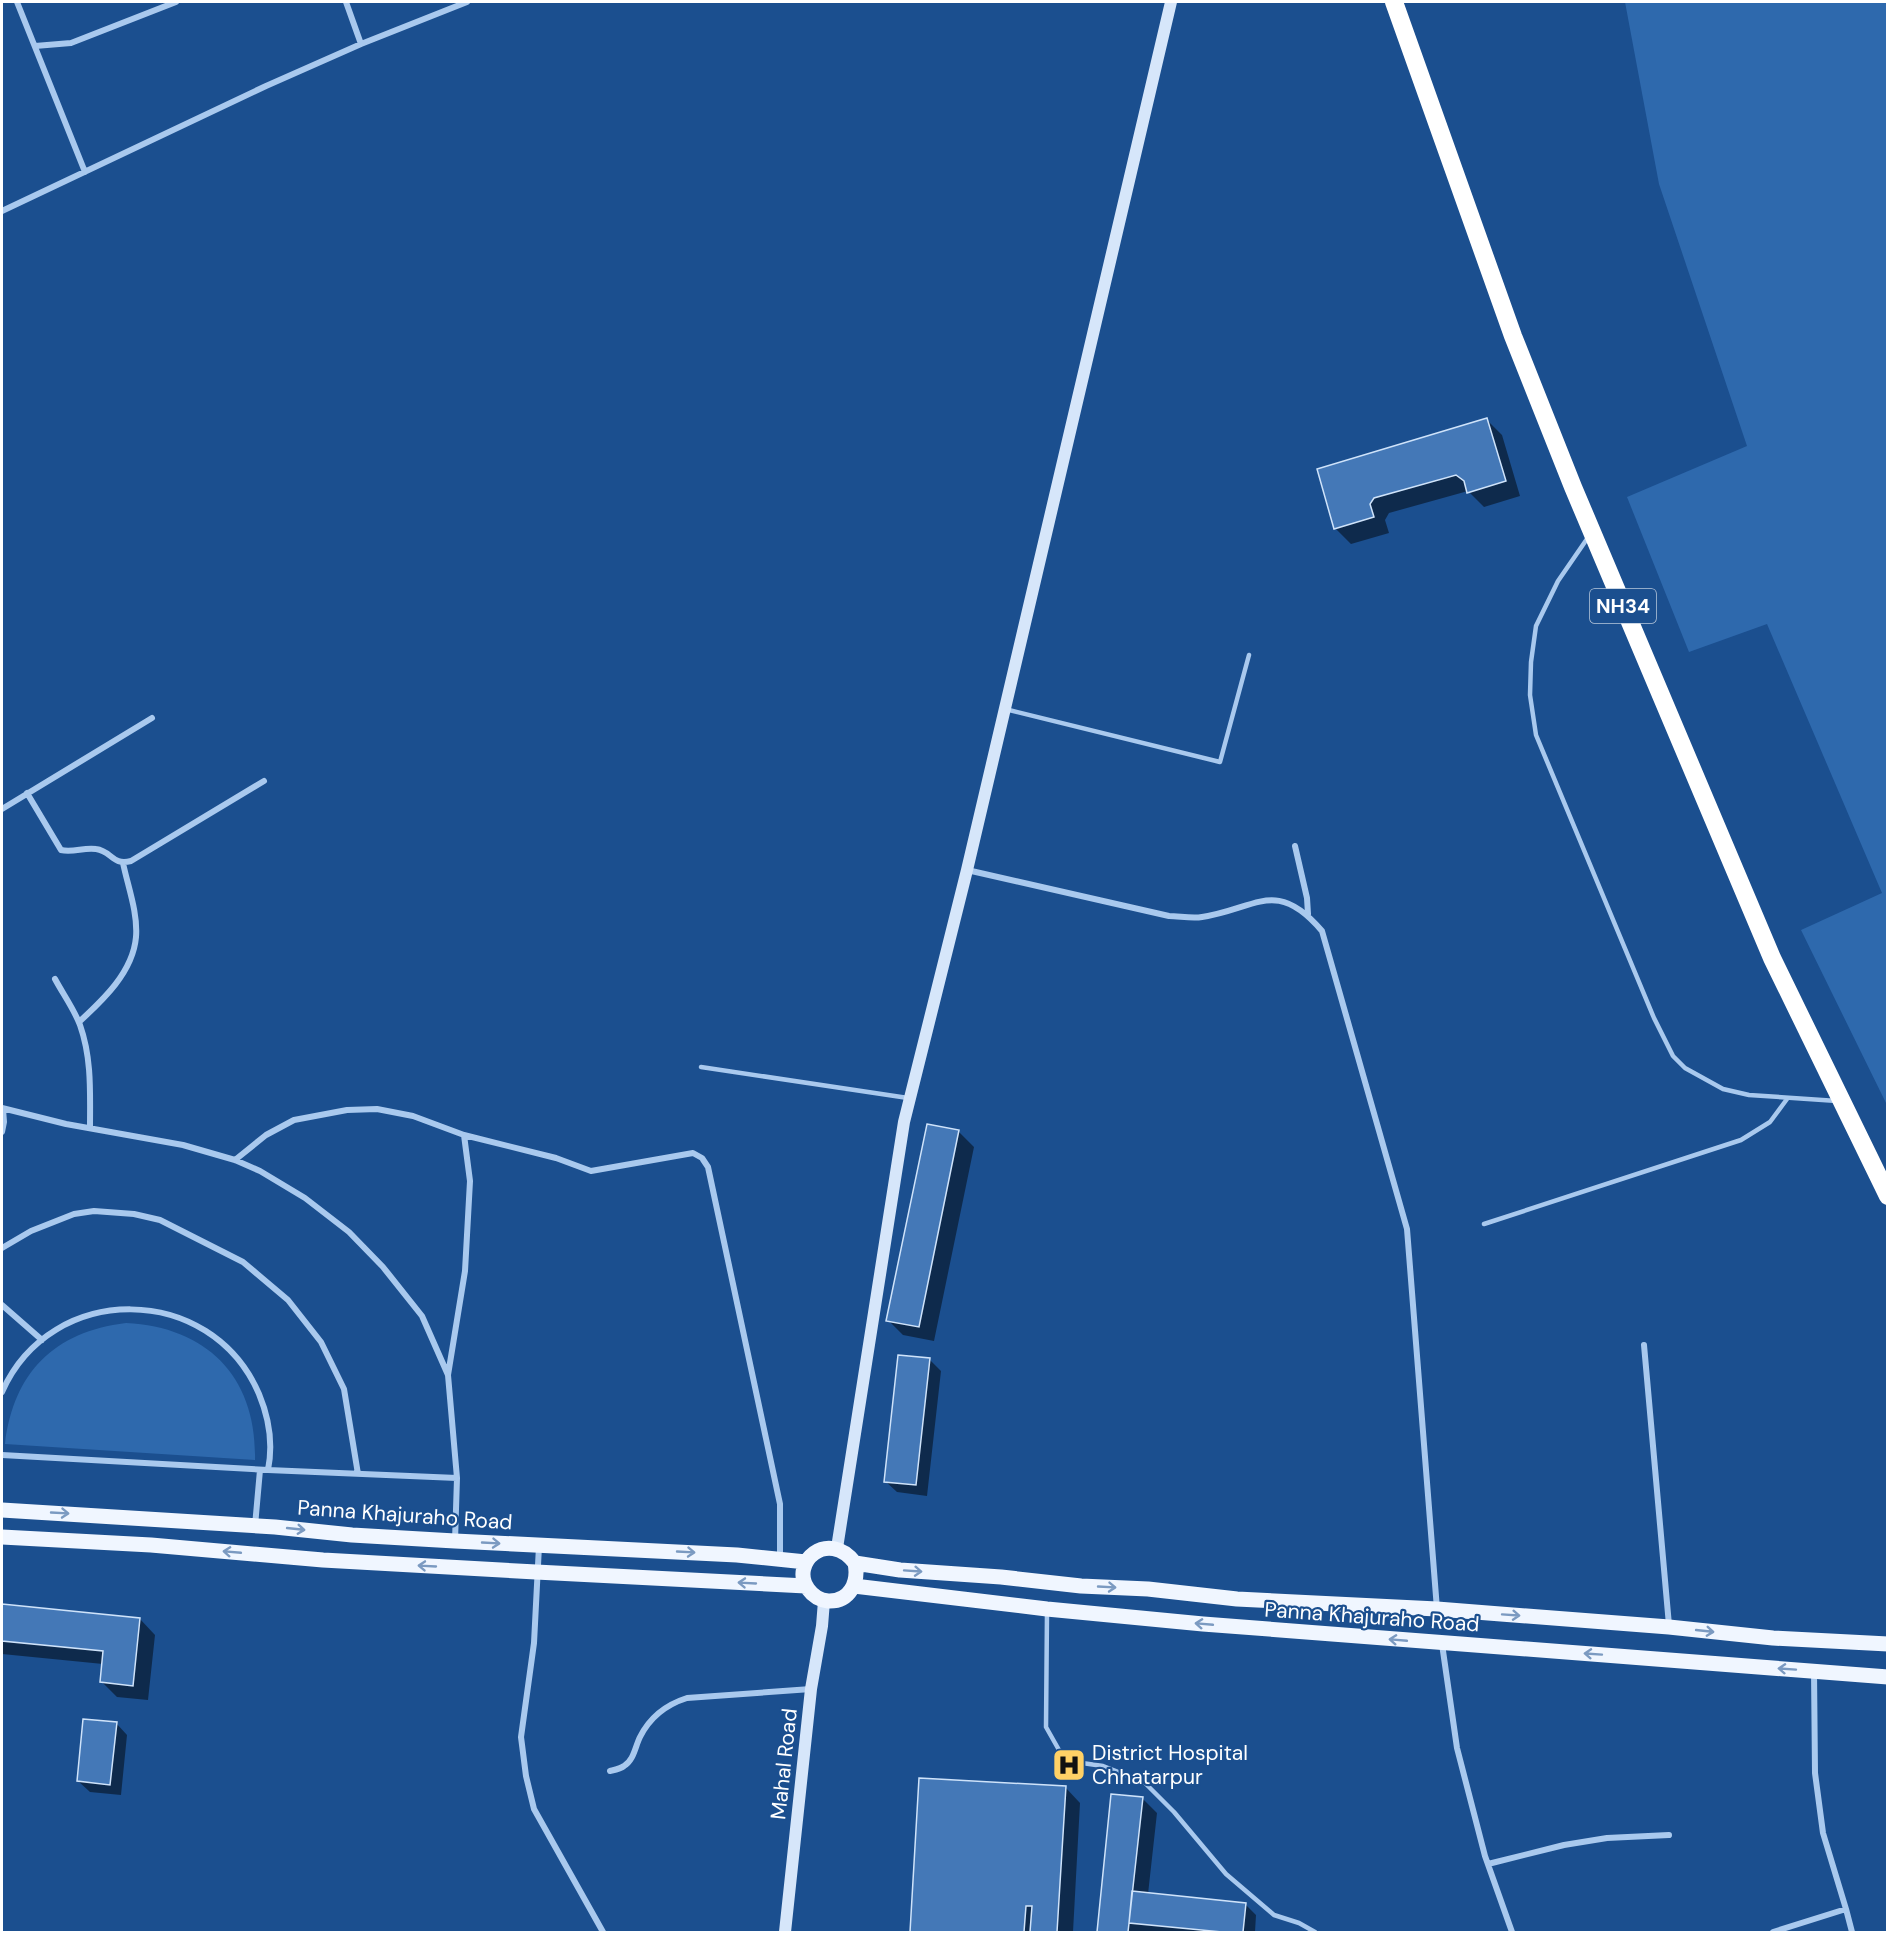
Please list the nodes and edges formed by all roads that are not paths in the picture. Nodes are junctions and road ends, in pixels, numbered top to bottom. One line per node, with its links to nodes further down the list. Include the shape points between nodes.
1 (17, 2): 8 (street)
2 (176, 2): 8 (street, via 71,43)
3 (346, 2): 7 (street)
4 (467, 2): 7 (street)
5 (1171, 2): 13 (main road)
6 (1394, 2): 11 (highway, NH34, via 1513,336)
7 (361, 44): 9 (street)
8 (35, 46): 9 (street)
9 (85, 172): 10 (street)
10 (2, 211)
11 (1593, 532): 26 (lane, via 1558,581 1536,626 1530,695 1536,735 1673,1056 1685,1068 1723,1089); 27 (highway, NH34, via 1772,958)
12 (1249, 655): 13 (lane, via 1220,762)
13 (1005, 709): 20 (main road)
14 (152, 718): 16 (street)
15 (264, 781): 19 (street)
16 (27, 794): 17 (street); 19 (street, via 61,850 94,848)
17 (2, 809)
18 (1295, 846): 21 (street)
19 (123, 863): 23 (street, via 135,915 136,939 118,981)
20 (967, 870): 21 (street, via 1169,916 1200,918 1258,901 1281,900); 25 (main road)
21 (1308, 914): 60 (street, via 1322,931 1407,1229)
22 (55, 979): 23 (street)
23 (79, 1022): 29 (street, via 90,1068)
24 (701, 1067): 25 (lane)
25 (910, 1098): 51 (main road)
26 (1786, 1099): 27 (lane); 34 (lane, via 1770,1122 1741,1140)
27 (1842, 1101): 33 (highway, NH34)
28 (2, 1108): 29 (street); 30 (street)
29 (90, 1128): 32 (street, via 183,1145)
30 (2, 1132)
31 (464, 1135): 32 (street, via 413,1116 377,1109 347,1110 294,1120 266,1135); 39 (street, via 470,1181 465,1271); 52 (street, via 591,1171 693,1153 702,1158 708,1167 780,1504)
32 (235, 1160): 39 (street, via 305,1198 349,1232 422,1316)
33 (1887, 1196)
34 (1484, 1224)
35 (2, 1248): 44 (street, via 63,1218 94,1211 159,1220 243,1262 288,1300 321,1342 344,1389)
36 (2, 1305): 37 (street)
37 (42, 1340): 40 (street, via 17,1365); 43 (street, via 85,1316 127,1308 168,1313 203,1329 233,1353 255,1385 268,1422)
38 (1644, 1345): 61 (street)
39 (448, 1375): 45 (street)
40 (2, 1392)
41 (2, 1455): 42 (street)
42 (260, 1470): 43 (street); 47 (street)
43 (268, 1470): 44 (street)
44 (358, 1474): 45 (street)
45 (457, 1478): 49 (street)
46 (2, 1510): 47 (main road, Panna Khajuraho Road, one-way to 47)
47 (255, 1526): 49 (main road, Panna Khajuraho Road, one-way to 49)
48 (2, 1537): 55 (main road, one-way to 48)
49 (455, 1541): 50 (main road, Panna Khajuraho Road, one-way to 50)
50 (539, 1546): 52 (main road, Panna Khajuraho Road, one-way to 52); 55 (street)
51 (837, 1548): 53 (main road, via 825,1548); 54 (main road)
52 (780, 1559): 53 (main road, Panna Khajuraho Road)
53 (806, 1562): 56 (main road)
54 (855, 1563): 57 (main road); 60 (main road, Panna Khajuraho Road, one-way to 60, via 1237,1599)
55 (536, 1572): 56 (main road, one-way to 55); 71 (street, via 534,1643 521,1737 526,1776 534,1809)
56 (806, 1586): 58 (main road)
57 (854, 1586): 58 (main road, via 836,1601); 59 (main road, Panna Khajuraho Road)
58 (824, 1600): 66 (main road, Mahal Road)
59 (1047, 1609): 62 (main road, Panna Khajuraho Road, one-way to 59); 73 (lane, via 1046,1727 1059,1750 1075,1762 1103,1766 1144,1782 1226,1874 1274,1915)
60 (1437, 1609): 61 (main road, Panna Khajuraho Road, one-way to 61)
61 (1669, 1627): 63 (main road, Panna Khajuraho Road, one-way to 63)
62 (1442, 1644): 64 (main road, Panna Khajuraho Road, one-way to 62); 69 (street, via 1457,1749)
63 (1887, 1644)
64 (1814, 1671): 65 (main road, Panna Khajuraho Road); 70 (street, via 1815,1773 1823,1833)
65 (1887, 1677)
66 (811, 1689): 67 (street, via 687,1698 671,1703 651,1718 635,1754 624,1766); 72 (main road, Mahal Road)
67 (610, 1771)
68 (1669, 1834): 69 (street, via 1564,1845)
69 (1488, 1864): 74 (street)
70 (1846, 1909): 75 (street); 76 (street)
71 (603, 1932)
72 (785, 1932)
73 (1315, 1932)
74 (1512, 1932)
75 (1773, 1932)
76 (1852, 1932)

